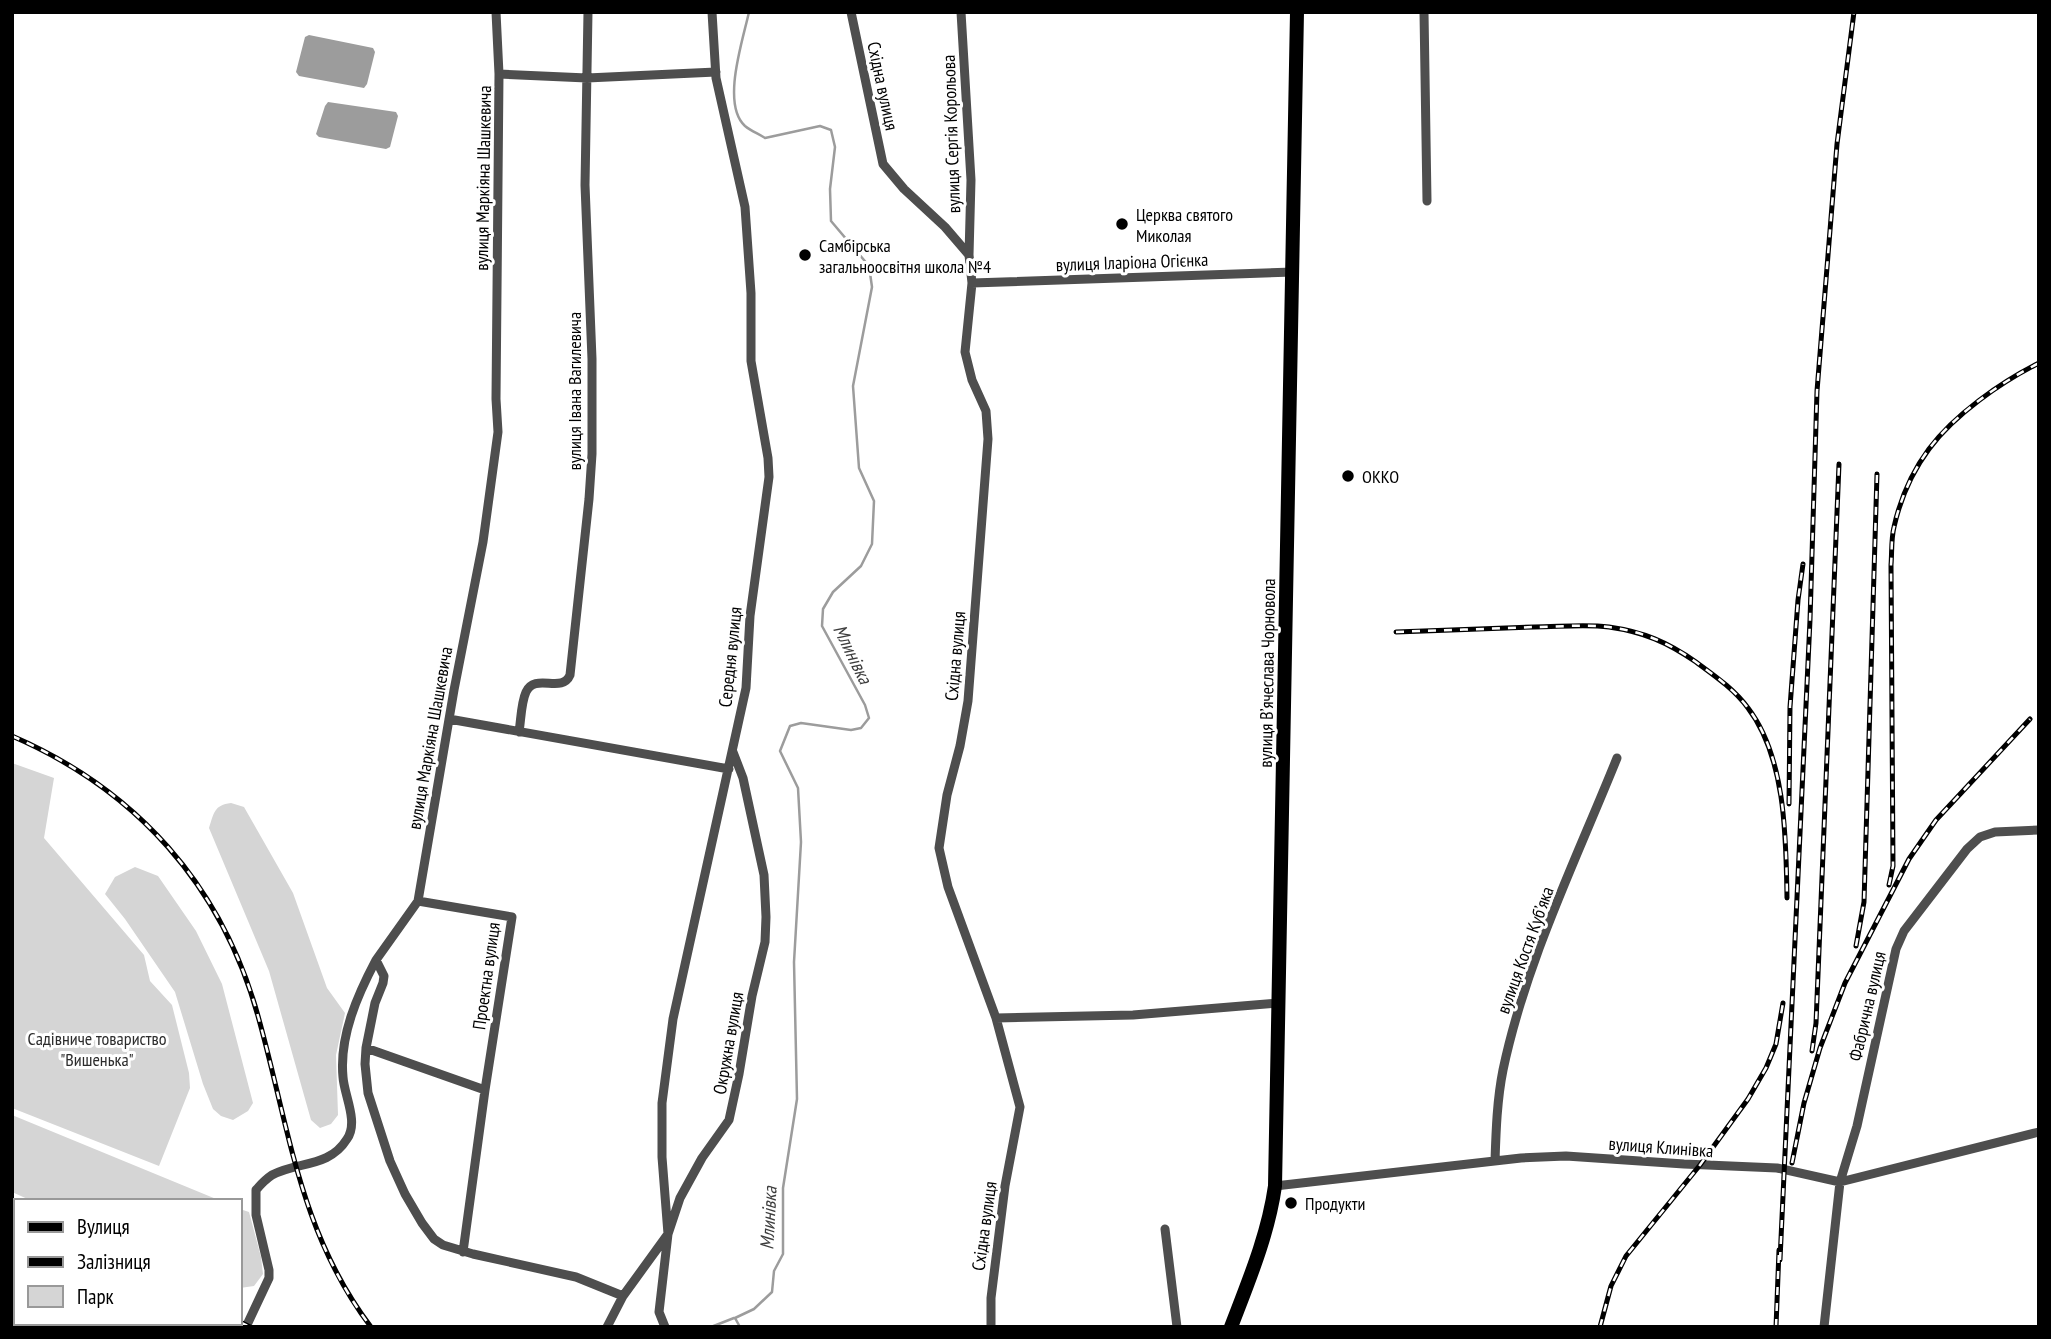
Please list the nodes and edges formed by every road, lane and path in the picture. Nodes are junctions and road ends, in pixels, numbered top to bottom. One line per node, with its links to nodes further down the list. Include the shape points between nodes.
1 (496, 12): 9 (street, вулиця Маркіяна Шашкевича)
2 (588, 12): 10 (street, вулиця Івана Вагилевича)
3 (712, 12): 8 (street, Середня вулиця)
4 (851, 12): 12 (street, Східна вулиця, via 883,164)
5 (961, 12): 12 (street, вулиця Сергія Корольова, via 971,180)
6 (1297, 12): 13 (main road, вулиця Вʼячеслава Чорновола)
7 (1424, 12): 11 (street)
8 (716, 72): 10 (street); 17 (street, Середня вулиця, via 745,207 751,361 769,477 750,616 746,688)
9 (499, 74): 10 (street); 15 (street, вулиця Маркіяна Шашкевича, via 498,432 483,542)
10 (587, 78): 16 (street, вулиця Івана Вагилевича, via 589,499 570,675 564,683 531,686)
11 (1427, 201)
12 (969, 255): 14 (street, Східна вулиця)
13 (1293, 272): 14 (street, вулиця Іларіона Огієнка); 23 (main road, вулиця Вʼячеслава Чорновола)
14 (972, 282): 24 (street, Східна вулиця, via 965,352 986,411 988,439 968,701 939,848 948,887)
15 (449, 719): 16 (street); 21 (street, вулиця Маркіяна Шашкевича)
16 (519, 732): 19 (street)
17 (733, 752): 19 (street, Середня вулиця); 32 (street, Окружна вулиця, via 764,875 765,942 729,1120 680,1198)
18 (1617, 758): 28 (street, вулиця Костя Кубʼяка, via 1523,994 1503,1072)
19 (729, 769): 32 (street, Середня вулиця, via 673,1019 662,1103)
20 (2039, 830): 29 (street, Фабрична вулиця, via 1980,837 1905,931 1896,949)
21 (418, 901): 22 (street, вулиця Маркіяна Шашкевича); 26 (street, Проектна вулиця, via 512,917)
22 (376, 960): 25 (street, via 384,976); 35 (street, вулиця Маркіяна Шашкевича, via 360,991 342,1058 350,1134 324,1160 278,1172 256,1190 256,1215 269,1270)
23 (1279, 1003): 24 (street, via 1133,1015); 30 (main road, вулиця Вʼячеслава Чорновола)
24 (996, 1018): 38 (street, Східна вулиця, via 1020,1107 1005,1186)
25 (366, 1048): 26 (street); 33 (street, via 368,1093 400,1183 434,1239)
26 (485, 1090): 33 (street, Проектна вулиця)
27 (2039, 1132): 29 (street, вулиця Клинівка)
28 (1495, 1161): 29 (street, вулиця Клинівка, via 1566,1156 1752,1166); 30 (street, вулиця Клинівка)
29 (1840, 1182): 41 (street, Фабрична вулиця)
30 (1275, 1186): 40 (main road, вулиця Вʼячеслава Чорновола, via 1262,1244)
31 (1165, 1229): 39 (street)
32 (668, 1234): 34 (street); 37 (street, Окружна вулиця, via 659,1312)
33 (463, 1252): 34 (street, via 576,1277)
34 (623, 1296): 36 (street)
35 (246, 1327)
36 (607, 1327)
37 (665, 1327)
38 (991, 1327)
39 (1177, 1327)
40 (1231, 1327)
41 (1824, 1327)

